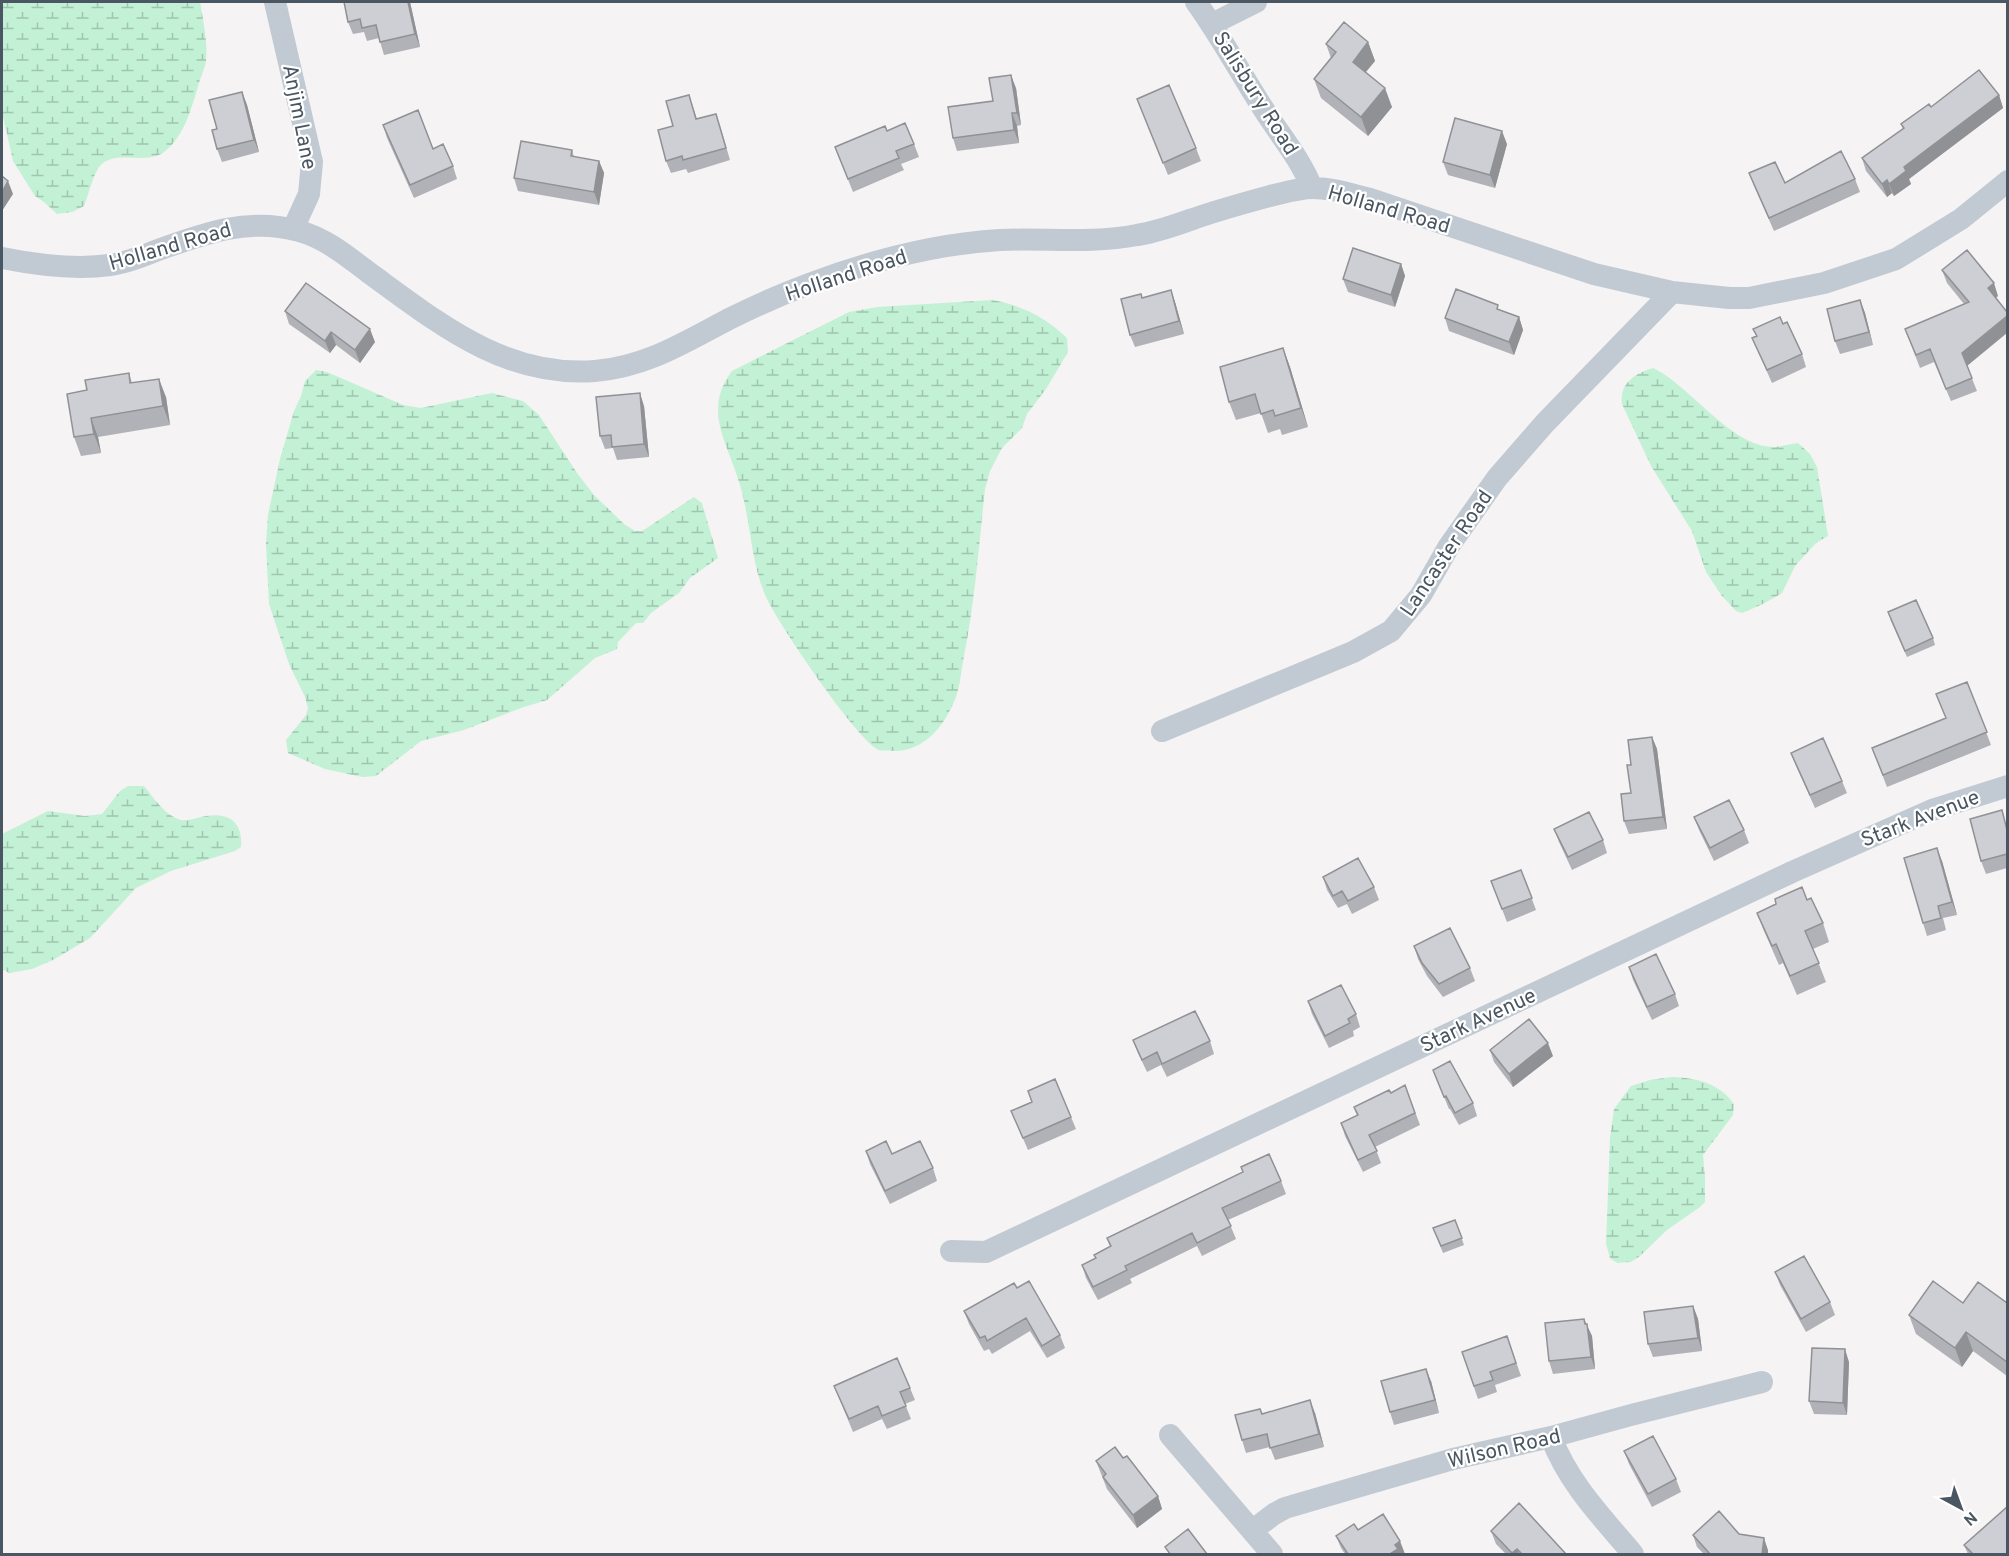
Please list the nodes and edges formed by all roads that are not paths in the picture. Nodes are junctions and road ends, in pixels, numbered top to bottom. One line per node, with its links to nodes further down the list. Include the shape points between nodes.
1 (275, 2): 7 (street, Anjim Lane, via 312,162 309,195)
2 (1196, 2): 4 (street, Salisbury Road)
3 (1256, 2): 4 (street)
4 (1212, 24): 6 (street, Salisbury Road)
5 (2007, 181): 9 (street, Holland Road, via 1960,219 1896,259 1824,283 1749,298)
6 (1312, 188): 7 (street, Holland Road, via 1240,204 1137,236 980,242 879,260 779,297 648,361 595,371 541,368 514,362 478,346 338,250); 9 (street, Holland Road, via 1370,199 1594,274)
7 (292, 229): 8 (street, Holland Road, via 235,226 210,231 112,265 62,266)
8 (2, 258)
9 (1672, 292): 10 (street, Lancaster Road, via 1497,477 1420,595 1391,631 1353,652)
10 (1162, 731)
11 (2007, 786): 12 (street, Stark Avenue, via 1932,810 1792,872 986,1252)
12 (951, 1251)
13 (1762, 1382): 15 (street, Wilson Road)
14 (1170, 1435): 16 (street)
15 (1551, 1437): 16 (street, Wilson Road, via 1453,1459 1296,1503); 18 (street, via 1570,1478)
16 (1253, 1530): 17 (street)
17 (1272, 1554)
18 (1633, 1554)

